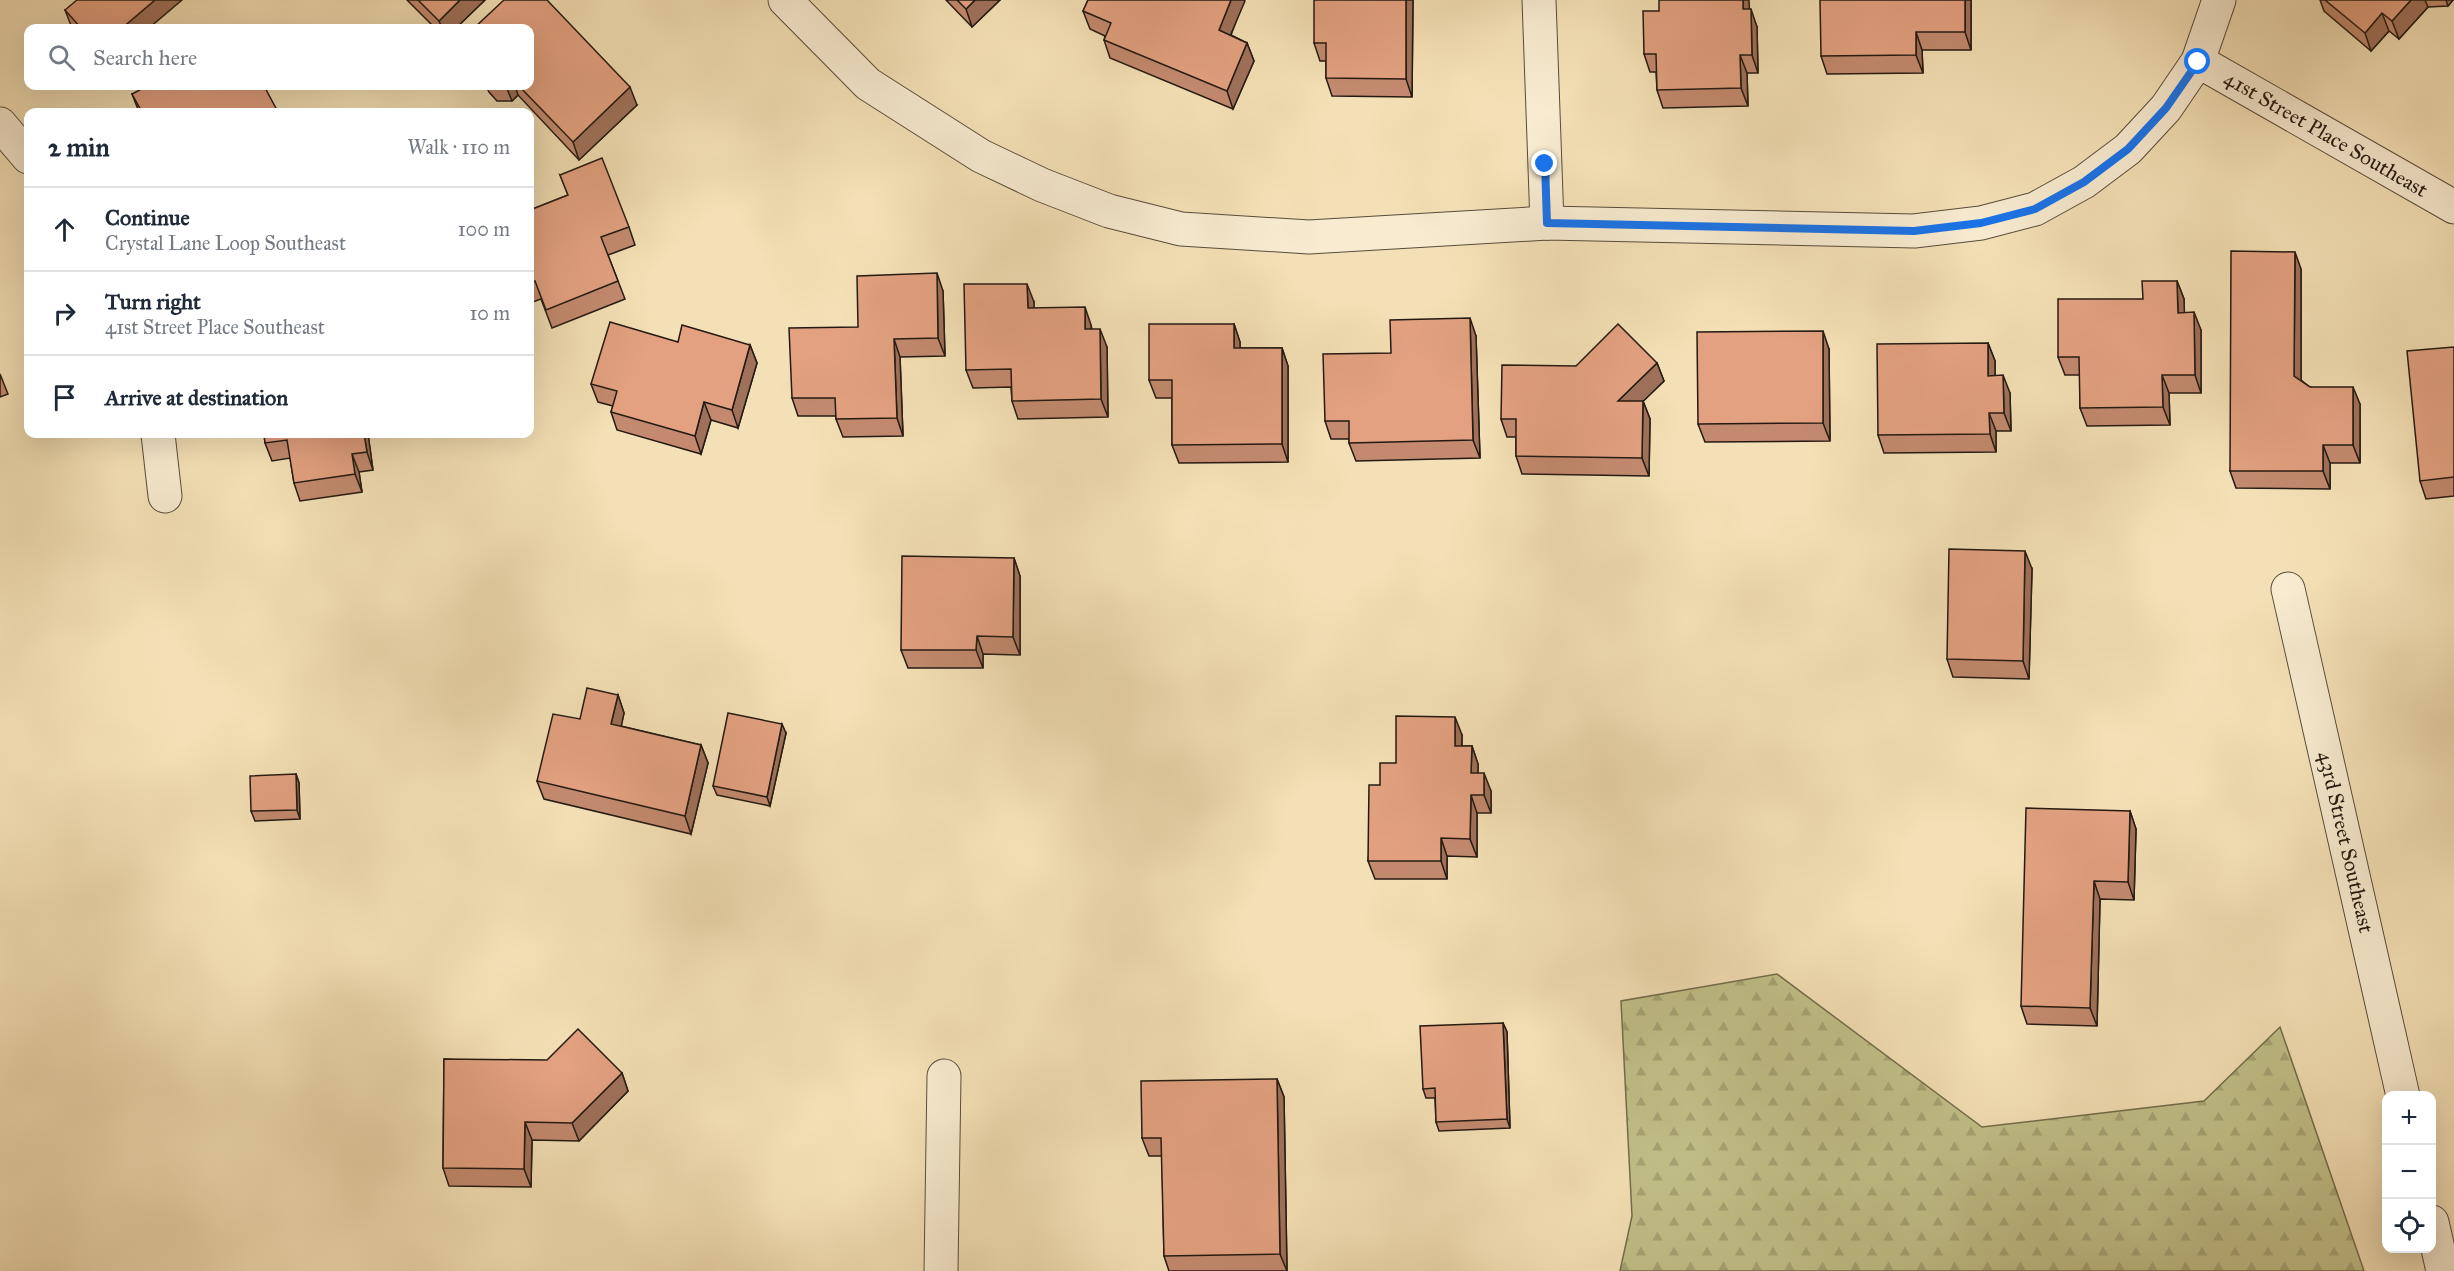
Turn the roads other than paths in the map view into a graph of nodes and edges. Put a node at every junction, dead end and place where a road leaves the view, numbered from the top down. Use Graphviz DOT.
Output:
graph roads {
  1 [pos="785,0"];
  2 [pos="1539,0"];
  3 [pos="2219,0"];
  4 [pos="2198,62"];
  5 [pos="0,123"];
  6 [pos="24,152"];
  7 [pos="2454,207"];
  8 [pos="1547,223"];
  9 [pos="158,438"];
  10 [pos="165,496"];
  11 [pos="2288,589"];
  12 [pos="944,1076"];
  13 [pos="2402,1091"];
  14 [pos="2436,1240"];
  15 [pos="941,1271"];
  16 [pos="2443,1271"];
  1 -- 8 [label="street"];
  2 -- 8 [label="street"];
  3 -- 4 [label="street"];
  4 -- 7 [label="street, 41st Street Place Southeast"];
  4 -- 8 [label="street"];
  5 -- 6 [label="street"];
  9 -- 10 [label="street"];
  11 -- 13 [label="street, 43rd Street Southeast"];
  12 -- 15 [label="street"];
  14 -- 16 [label="street"];
}
